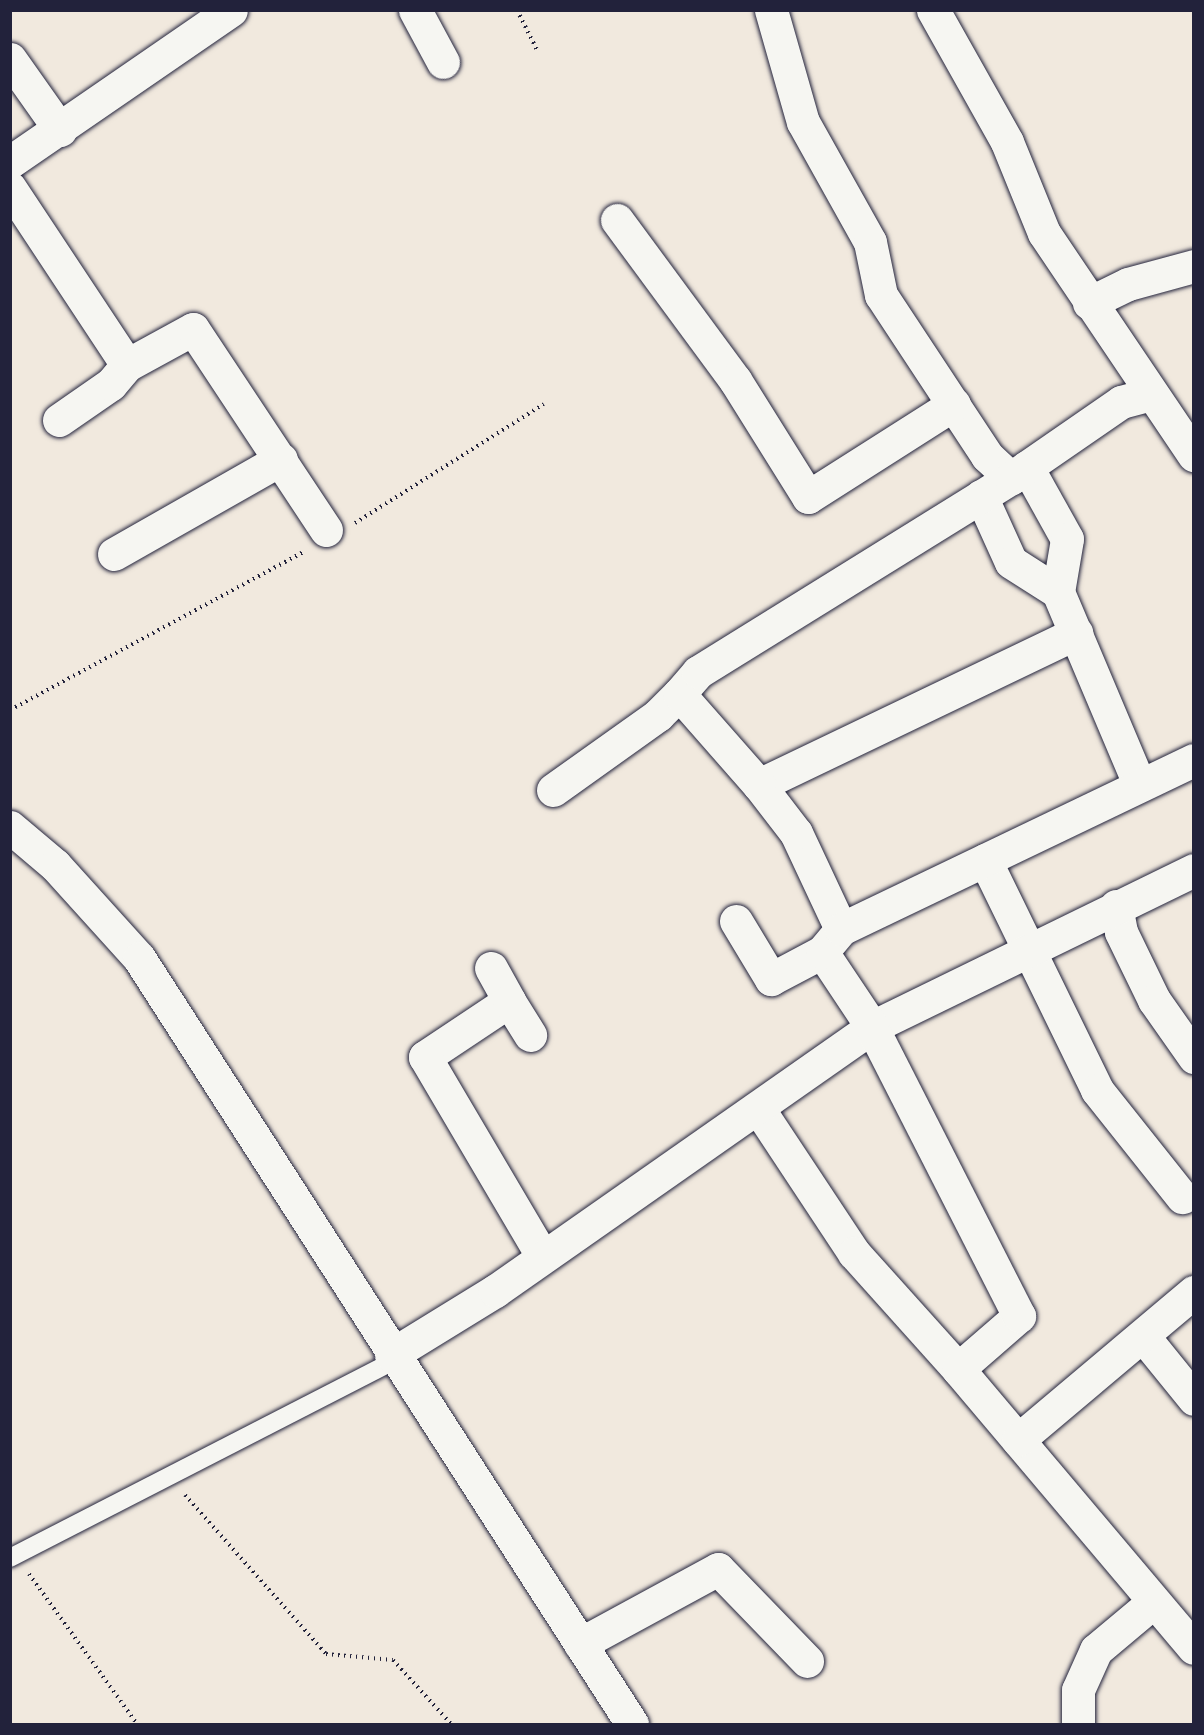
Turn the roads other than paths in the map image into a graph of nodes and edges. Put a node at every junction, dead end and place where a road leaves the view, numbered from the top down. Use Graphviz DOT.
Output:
graph roads {
  1 [pos="231,10"];
  2 [pos="415,10"];
  3 [pos="771,10"];
  4 [pos="933,10"];
  5 [pos="10,59"];
  6 [pos="443,62"];
  7 [pos="60,130"];
  8 [pos="10,162"];
  9 [pos="10,188"];
  10 [pos="617,220"];
  11 [pos="1194,266"];
  12 [pos="1089,303"];
  13 [pos="127,365"];
  14 [pos="1151,394"];
  15 [pos="954,404"];
  16 [pos="59,420"];
  17 [pos="1194,455"];
  18 [pos="281,459"];
  19 [pos="1019,472"];
  20 [pos="981,496"];
  21 [pos="326,530"];
  22 [pos="114,554"];
  23 [pos="1058,592"];
  24 [pos="1076,633"];
  25 [pos="679,694"];
  26 [pos="1194,760"];
  27 [pos="1139,784"];
  28 [pos="759,785"];
  29 [pos="553,790"];
  30 [pos="10,827"];
  31 [pos="985,860"];
  32 [pos="1194,870"];
  33 [pos="1116,906"];
  34 [pos="736,921"];
  35 [pos="831,940"];
  36 [pos="1026,950"];
  37 [pos="491,968"];
  38 [pos="509,1001"];
  39 [pos="872,1028"];
  40 [pos="530,1035"];
  41 [pos="1194,1057"];
  42 [pos="758,1108"];
  43 [pos="1182,1197"];
  44 [pos="543,1257"];
  45 [pos="1194,1292"];
  46 [pos="1143,1336"];
  47 [pos="393,1358"];
  48 [pos="958,1369"];
  49 [pos="1194,1399"];
  50 [pos="1018,1440"];
  51 [pos="13,1557"];
  52 [pos="1152,1603"];
  53 [pos="580,1644"];
  54 [pos="1194,1648"];
  55 [pos="807,1661"];
  56 [pos="632,1725"];
  57 [pos="1078,1725"];
  1 -- 7 [label="street"];
  2 -- 6 [label="street"];
  3 -- 15 [label="street"];
  4 -- 12 [label="street"];
  5 -- 7 [label="street"];
  7 -- 8 [label="street"];
  9 -- 13 [label="street"];
  10 -- 15 [label="street"];
  11 -- 12 [label="street"];
  12 -- 14 [label="street"];
  13 -- 16 [label="street"];
  13 -- 18 [label="street"];
  14 -- 17 [label="street"];
  14 -- 19 [label="street"];
  15 -- 19 [label="street"];
  18 -- 21 [label="street"];
  18 -- 22 [label="street"];
  19 -- 20 [label="street"];
  19 -- 23 [label="street"];
  20 -- 23 [label="street"];
  20 -- 25 [label="street"];
  23 -- 24 [label="street"];
  24 -- 27 [label="street"];
  24 -- 28 [label="street"];
  25 -- 28 [label="street"];
  25 -- 29 [label="street"];
  26 -- 27 [label="street"];
  27 -- 31 [label="street"];
  28 -- 35 [label="street"];
  30 -- 47 [label="street"];
  31 -- 35 [label="street"];
  31 -- 36 [label="street"];
  32 -- 33 [label="street"];
  33 -- 36 [label="street"];
  33 -- 41 [label="street"];
  34 -- 35 [label="street"];
  35 -- 39 [label="street"];
  36 -- 39 [label="street"];
  36 -- 43 [label="street"];
  37 -- 38 [label="street"];
  38 -- 40 [label="street"];
  38 -- 44 [label="street"];
  39 -- 42 [label="street"];
  39 -- 48 [label="street"];
  42 -- 44 [label="street"];
  42 -- 48 [label="street"];
  44 -- 47 [label="street"];
  45 -- 46 [label="street"];
  46 -- 49 [label="street"];
  46 -- 50 [label="street"];
  47 -- 51 [label="lane"];
  47 -- 53 [label="street"];
  48 -- 50 [label="street"];
  50 -- 52 [label="street"];
  52 -- 54 [label="street"];
  52 -- 57 [label="street"];
  53 -- 55 [label="street"];
  53 -- 56 [label="street"];
}
